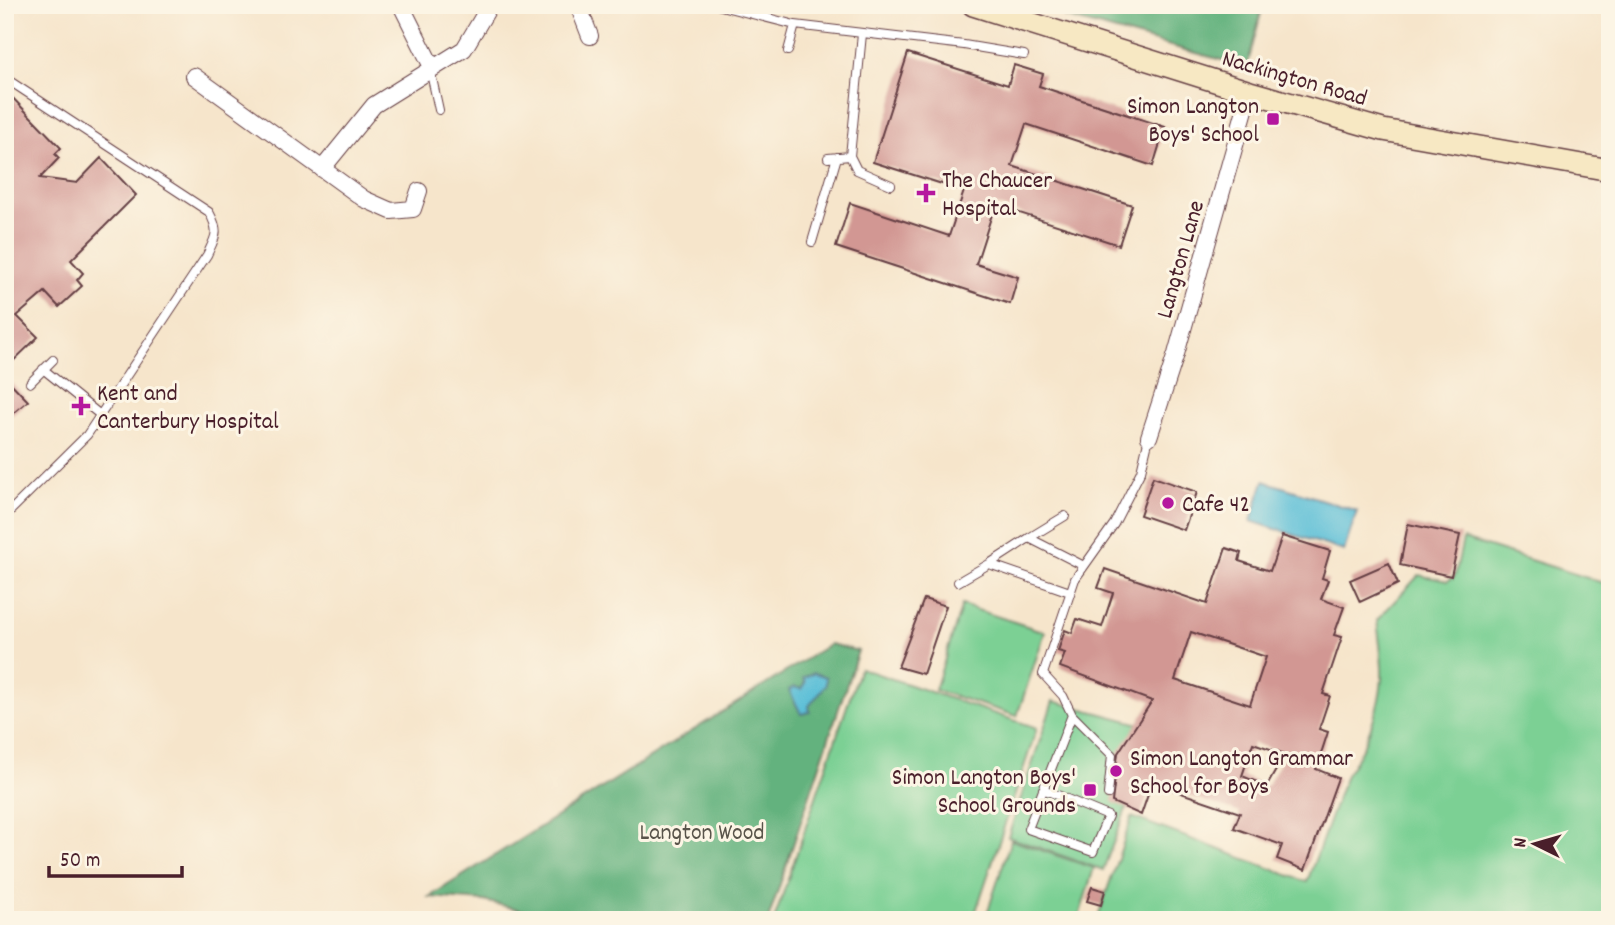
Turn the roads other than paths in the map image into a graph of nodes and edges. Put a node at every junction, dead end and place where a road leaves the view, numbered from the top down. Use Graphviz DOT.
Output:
graph roads {
  1 [pos="401,5"];
  2 [pos="490,5"];
  3 [pos="578,5"];
  4 [pos="717,5"];
  5 [pos="973,5"];
  6 [pos="796,25"];
  7 [pos="862,34"];
  8 [pos="590,36"];
  9 [pos="788,51"];
  10 [pos="1024,55"];
  11 [pos="431,68"];
  12 [pos="194,76"];
  13 [pos="5,78"];
  14 [pos="1250,92"];
  15 [pos="439,110"];
  16 [pos="850,156"];
  17 [pos="322,169"];
  18 [pos="1610,170"];
  19 [pos="891,186"];
  20 [pos="419,191"];
  21 [pos="812,242"];
  22 [pos="53,360"];
  23 [pos="43,369"];
  24 [pos="30,383"];
  25 [pos="99,414"];
  26 [pos="1149,437"];
  27 [pos="5,516"];
  28 [pos="1065,516"];
  29 [pos="1029,538"];
  30 [pos="989,564"];
  31 [pos="1084,566"];
  32 [pos="958,582"];
  33 [pos="1070,592"];
  34 [pos="1072,715"];
  35 [pos="1043,789"];
  36 [pos="1108,794"];
  1 -- 11 [label="street"];
  2 -- 11 [label="street"];
  3 -- 8 [label="street"];
  4 -- 6 [label="lane"];
  5 -- 14 [label="main road, Nackington Road"];
  6 -- 7 [label="lane"];
  6 -- 9 [label="lane"];
  7 -- 10 [label="lane"];
  7 -- 16 [label="lane"];
  11 -- 15 [label="lane"];
  11 -- 17 [label="street"];
  12 -- 17 [label="street"];
  13 -- 25 [label="lane"];
  14 -- 18 [label="main road, Nackington Road"];
  14 -- 26 [label="street, Langton Lane"];
  16 -- 19 [label="lane"];
  16 -- 21 [label="lane"];
  17 -- 20 [label="street"];
  22 -- 23 [label="lane"];
  23 -- 24 [label="lane"];
  23 -- 25 [label="lane"];
  25 -- 27 [label="lane"];
  26 -- 31 [label="lane"];
  28 -- 29 [label="lane"];
  29 -- 30 [label="lane"];
  29 -- 31 [label="lane"];
  30 -- 32 [label="lane"];
  30 -- 33 [label="lane"];
  31 -- 33 [label="lane"];
  33 -- 34 [label="lane"];
  34 -- 35 [label="lane"];
  34 -- 36 [label="lane"];
  35 -- 35 [label="lane"];
}
